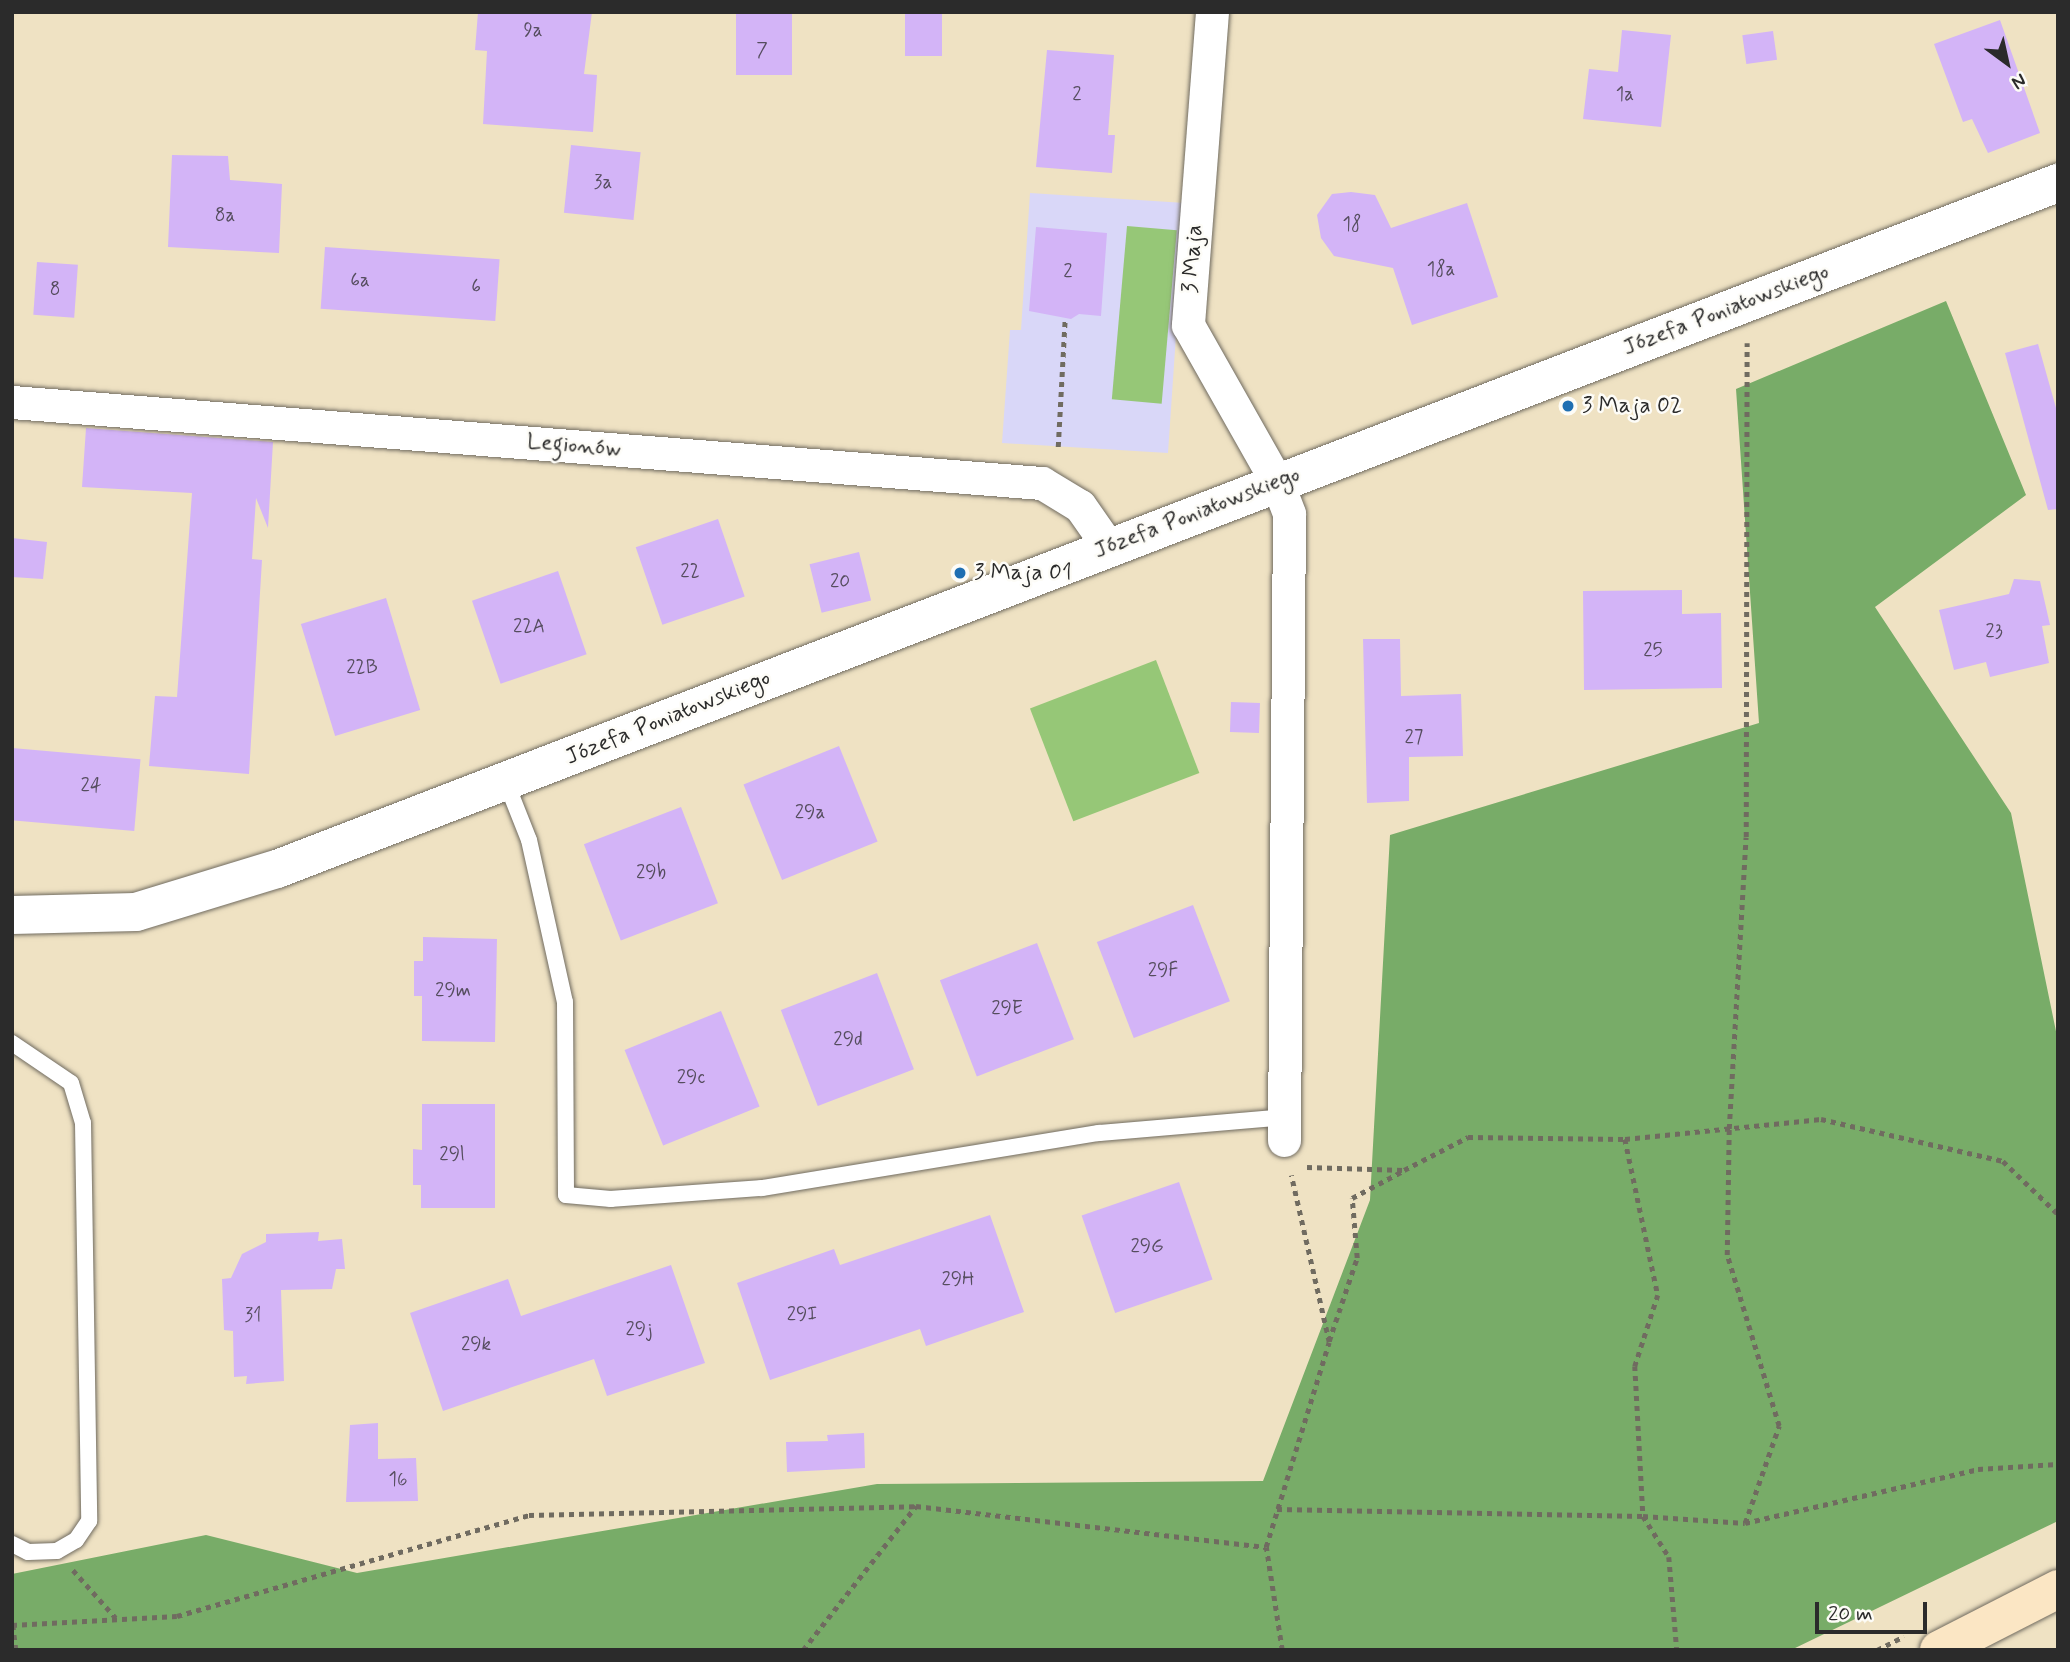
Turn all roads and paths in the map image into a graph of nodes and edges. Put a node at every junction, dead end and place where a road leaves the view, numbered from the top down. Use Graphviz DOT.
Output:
graph roads {
  1 [pos="1212,12"];
  2 [pos="2058,183"];
  3 [pos="1065,318"];
  4 [pos="1747,328"];
  5 [pos="12,402"];
  6 [pos="1058,447"];
  7 [pos="1277,482"];
  8 [pos="1108,546"];
  9 [pos="506,782"];
  10 [pos="12,915"];
  11 [pos="12,1043"];
  12 [pos="1729,1129"];
  13 [pos="1625,1139"];
  14 [pos="1286,1141"];
  15 [pos="1404,1170"];
  16 [pos="2058,1214"];
  17 [pos="1329,1342"];
  18 [pos="2058,1464"];
  19 [pos="916,1506"];
  20 [pos="1277,1509"];
  21 [pos="1643,1516"];
  22 [pos="1745,1523"];
  23 [pos="12,1544"];
  24 [pos="1266,1547"];
  25 [pos="57,1551"];
  26 [pos="2058,1589"];
  27 [pos="117,1619"];
  28 [pos="13,1625"];
  29 [pos="16,1650"];
  30 [pos="803,1650"];
  31 [pos="1282,1650"];
  32 [pos="1677,1650"];
  33 [pos="1939,1650"];
  1 -- 7 [label="street, 3 Maja"];
  2 -- 7 [label="street, Józefa Poniatowskiego"];
  3 -- 6 [label="path"];
  4 -- 12 [label="path"];
  5 -- 8 [label="street, Legionów"];
  7 -- 8 [label="street, Józefa Poniatowskiego"];
  7 -- 14 [label="street, 3 Maja"];
  8 -- 9 [label="street, Józefa Poniatowskiego"];
  9 -- 10 [label="street, Józefa Poniatowskiego"];
  9 -- 14 [label="lane"];
  11 -- 25 [label="lane"];
  12 -- 13 [label="path"];
  12 -- 16 [label="path"];
  12 -- 22 [label="path"];
  13 -- 15 [label="path"];
  13 -- 21 [label="path"];
  14 -- 15 [label="path"];
  14 -- 17 [label="path"];
  15 -- 17 [label="path"];
  17 -- 20 [label="path"];
  18 -- 22 [label="path"];
  19 -- 24 [label="path"];
  19 -- 27 [label="path"];
  19 -- 30 [label="path"];
  20 -- 21 [label="path"];
  20 -- 24 [label="path"];
  21 -- 22 [label="path"];
  21 -- 32 [label="path"];
  23 -- 25 [label="lane"];
  24 -- 31 [label="path"];
  25 -- 27 [label="path"];
  26 -- 33 [label="main road"];
  27 -- 28 [label="path"];
  28 -- 29 [label="path"];
}
